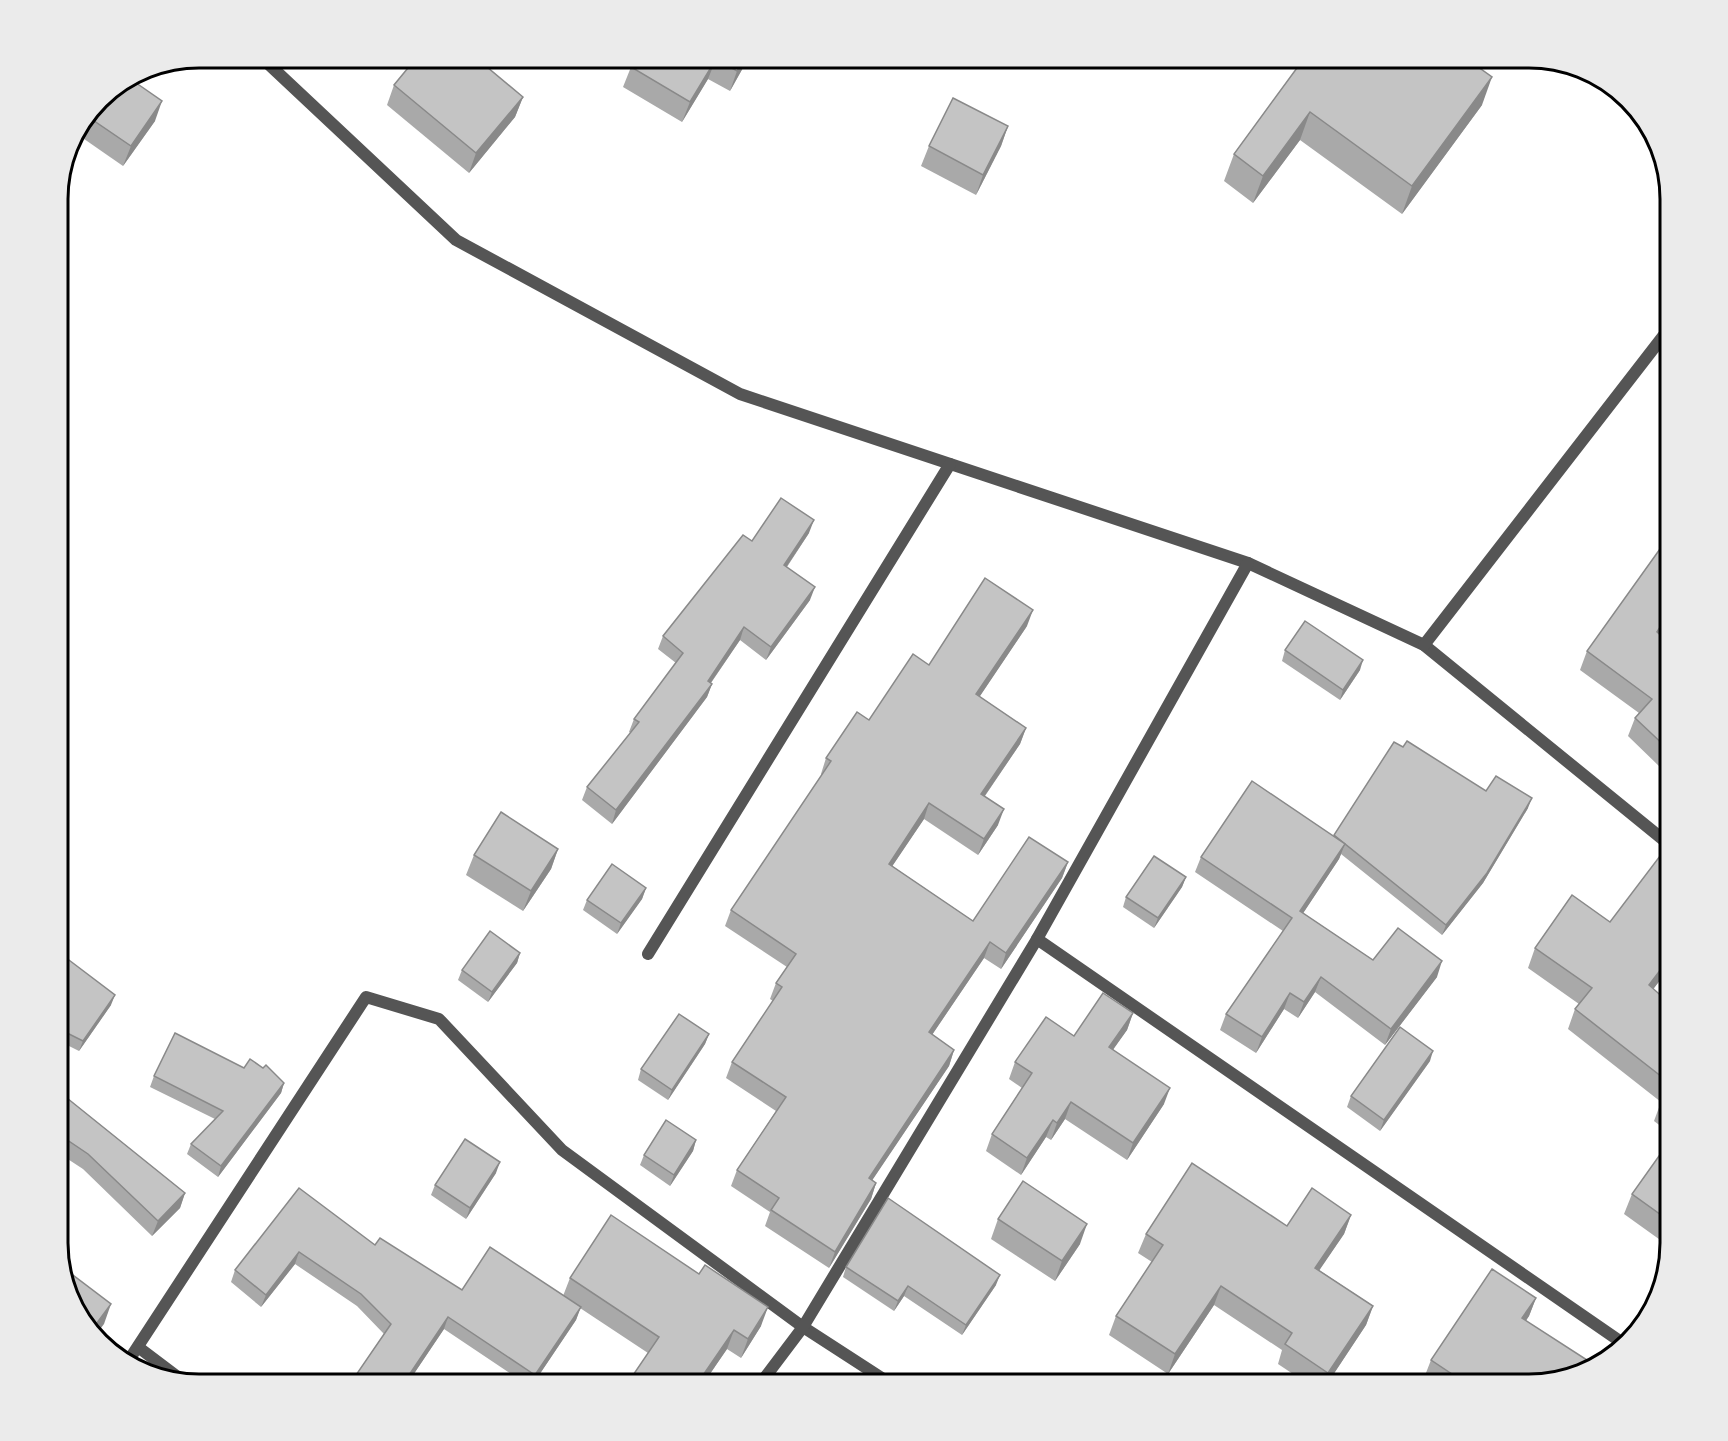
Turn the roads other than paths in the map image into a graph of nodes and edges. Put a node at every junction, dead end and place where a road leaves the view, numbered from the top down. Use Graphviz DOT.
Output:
graph roads {
  1 [pos="273,68"];
  2 [pos="1660,340"];
  3 [pos="950,464"];
  4 [pos="1248,563"];
  5 [pos="1424,645"];
  6 [pos="1660,837"];
  7 [pos="1037,939"];
  8 [pos="648,954"];
  9 [pos="803,1327"];
  10 [pos="1617,1339"];
  11 [pos="138,1347"];
  12 [pos="132,1355"];
  13 [pos="168,1370"];
  14 [pos="768,1373"];
  15 [pos="874,1373"];
  1 -- 3 [label="street"];
  2 -- 5 [label="street"];
  3 -- 4 [label="street"];
  3 -- 8 [label="street"];
  4 -- 5 [label="street"];
  4 -- 7 [label="street"];
  5 -- 6 [label="street"];
  7 -- 9 [label="street"];
  7 -- 10 [label="street"];
  9 -- 11 [label="street"];
  9 -- 14 [label="street"];
  9 -- 15 [label="street"];
  11 -- 12 [label="street"];
  11 -- 13 [label="street"];
}
